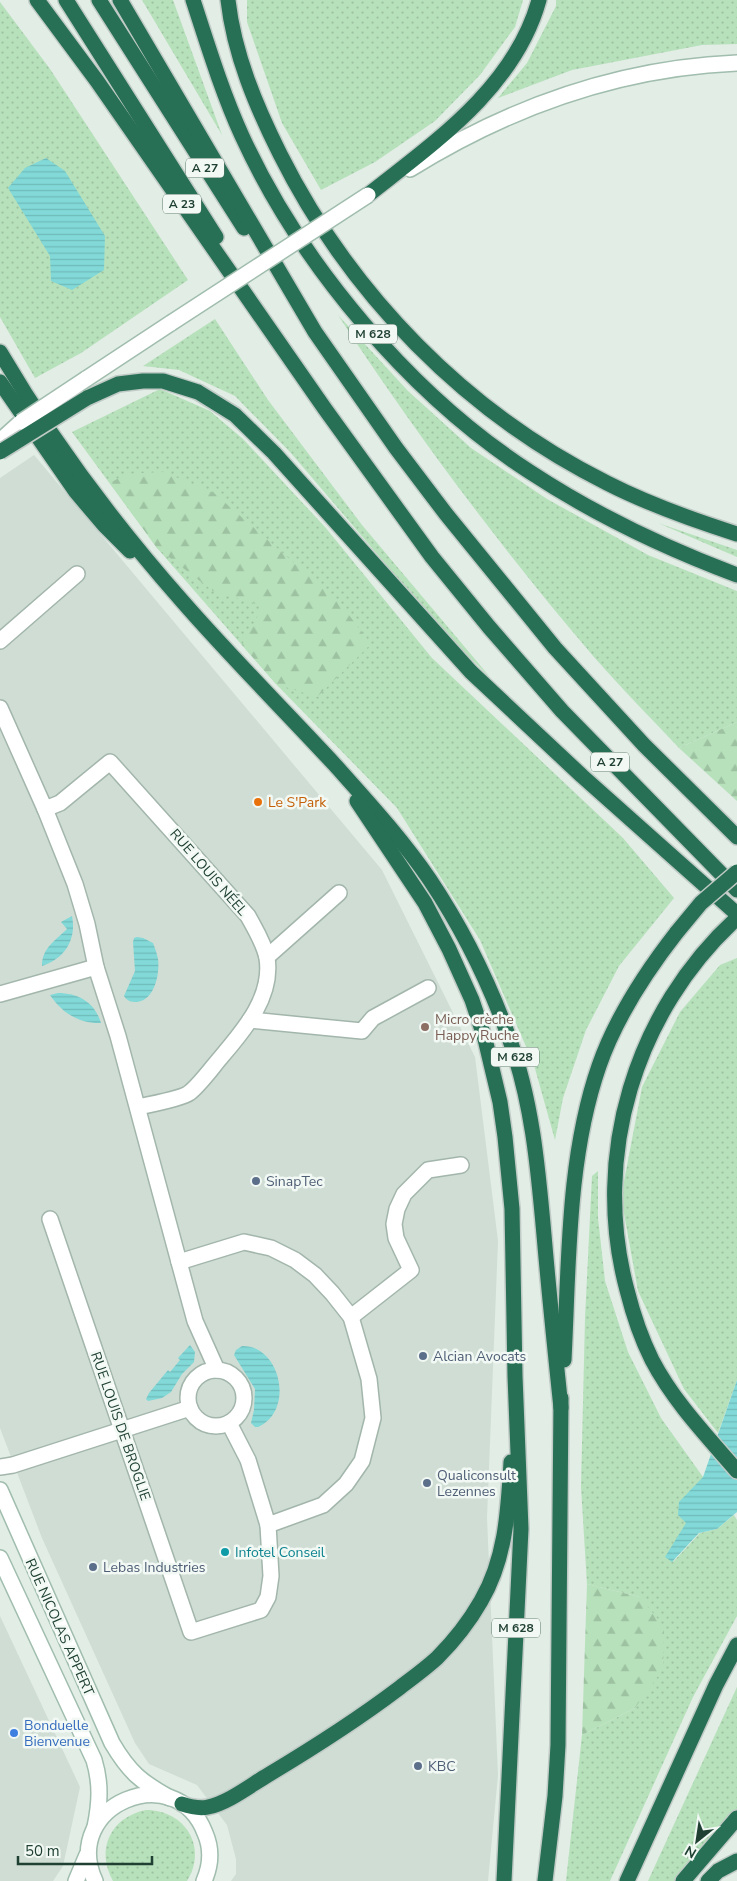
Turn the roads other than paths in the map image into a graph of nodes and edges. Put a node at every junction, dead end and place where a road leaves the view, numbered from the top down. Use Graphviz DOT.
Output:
graph roads {
  1 [pos="37,0"];
  2 [pos="66,0"];
  3 [pos="100,0"];
  4 [pos="120,0"];
  5 [pos="193,0"];
  6 [pos="228,0"];
  7 [pos="540,0"];
  8 [pos="737,63"];
  9 [pos="368,194"];
  10 [pos="315,332"];
  11 [pos="0,352"];
  12 [pos="0,382"];
  13 [pos="325,409"];
  14 [pos="21,422"];
  15 [pos="0,433"];
  16 [pos="0,441"];
  17 [pos="0,452"];
  18 [pos="737,534"];
  19 [pos="77,574"];
  20 [pos="737,575"];
  21 [pos="182,601"];
  22 [pos="0,641"];
  23 [pos="0,708"];
  24 [pos="329,759"];
  25 [pos="45,809"];
  26 [pos="737,836"];
  27 [pos="737,872"];
  28 [pos="737,890"];
  29 [pos="339,893"];
  30 [pos="737,914"];
  31 [pos="737,918"];
  32 [pos="267,957"];
  33 [pos="96,967"];
  34 [pos="428,988"];
  35 [pos="0,994"];
  36 [pos="250,1020"];
  37 [pos="138,1107"];
  38 [pos="461,1165"];
  39 [pos="50,1219"];
  40 [pos="179,1262"];
  41 [pos="351,1317"];
  42 [pos="217,1370"];
  43 [pos="515,1376"];
  44 [pos="190,1408"];
  45 [pos="561,1408"];
  46 [pos="229,1423"];
  47 [pos="122,1429"];
  48 [pos="0,1467"];
  49 [pos="737,1471"];
  50 [pos="0,1490"];
  51 [pos="268,1525"];
  52 [pos="0,1558"];
  53 [pos="737,1645"];
  54 [pos="176,1801"];
  55 [pos="737,1818"];
  56 [pos="93,1834"];
  57 [pos="737,1861"];
  58 [pos="76,1881"];
  59 [pos="94,1881"];
  60 [pos="204,1881"];
  61 [pos="504,1881"];
  62 [pos="546,1881"];
  63 [pos="627,1881"];
  64 [pos="683,1881"];
  65 [pos="708,1881"];
  1 -- 13 [label="highway, A 23"];
  2 -- 13 [label="highway, A 27"];
  3 -- 10 [label="highway, A 27"];
  4 -- 10 [label="highway"];
  5 -- 20 [label="highway, M 628"];
  6 -- 18 [label="highway"];
  7 -- 9 [label="highway"];
  8 -- 9 [label="street"];
  9 -- 14 [label="street, bridge"];
  10 -- 26 [label="highway, A 27"];
  11 -- 21 [label="highway, M 628"];
  12 -- 21 [label="highway"];
  13 -- 28 [label="highway, A 27"];
  14 -- 15 [label="street"];
  14 -- 16 [label="street"];
  17 -- 30 [label="highway, bridge"];
  19 -- 22 [label="street"];
  21 -- 24 [label="highway, M 628"];
  23 -- 25 [label="street"];
  24 -- 43 [label="highway, M 628"];
  24 -- 45 [label="highway, M 628"];
  25 -- 32 [label="street, RUE LOUIS NÉEL"];
  25 -- 33 [label="street"];
  27 -- 45 [label="highway, M 628, bridge"];
  29 -- 32 [label="street"];
  31 -- 49 [label="highway"];
  32 -- 36 [label="street, RUE LOUIS NÉEL"];
  33 -- 35 [label="street"];
  33 -- 37 [label="street"];
  34 -- 36 [label="street"];
  36 -- 37 [label="street, RUE LOUIS NÉEL"];
  37 -- 40 [label="street"];
  38 -- 41 [label="street"];
  39 -- 47 [label="street, RUE LOUIS DE BROGLIE"];
  40 -- 41 [label="street"];
  40 -- 42 [label="street"];
  41 -- 51 [label="street"];
  42 -- 44 [label="street"];
  42 -- 46 [label="street"];
  43 -- 54 [label="highway"];
  43 -- 61 [label="highway, M 628"];
  44 -- 46 [label="street"];
  44 -- 47 [label="street"];
  45 -- 62 [label="highway, M 628"];
  46 -- 51 [label="street"];
  47 -- 48 [label="street"];
  47 -- 51 [label="street, RUE LOUIS DE BROGLIE"];
  50 -- 54 [label="street, RUE NICOLAS APPERT"];
  52 -- 56 [label="street, RUE NICOLAS APPERT"];
  53 -- 63 [label="highway"];
  54 -- 56 [label="street"];
  54 -- 60 [label="street, RUE NICOLAS APPERT"];
  55 -- 64 [label="highway"];
  56 -- 58 [label="street"];
  56 -- 59 [label="street"];
  57 -- 65 [label="highway"];
}
